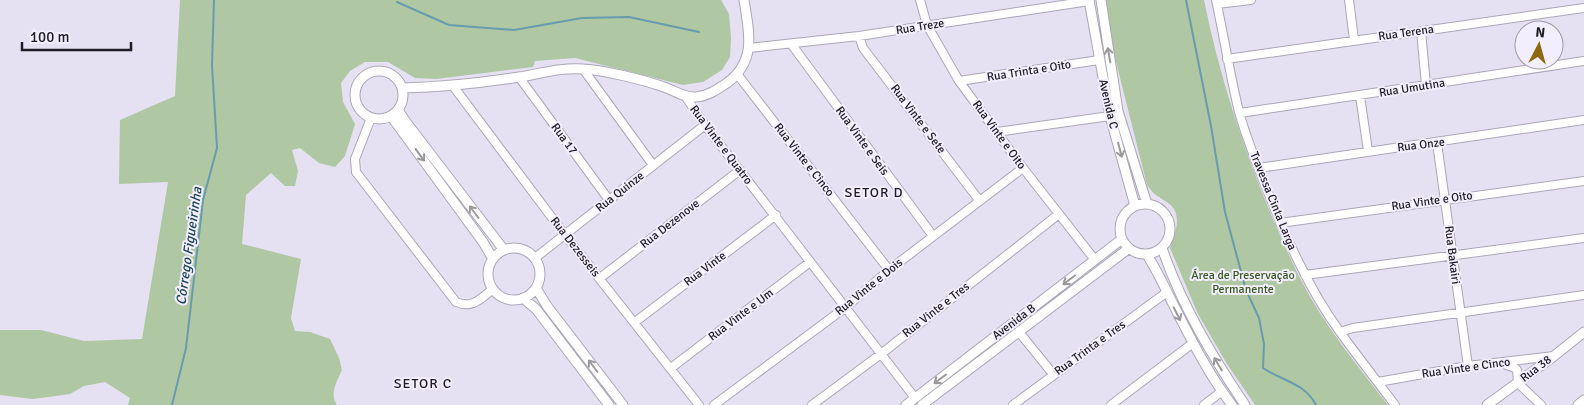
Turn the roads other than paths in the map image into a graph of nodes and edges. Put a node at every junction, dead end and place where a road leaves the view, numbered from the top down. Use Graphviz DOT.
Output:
graph roads {
  1 [pos="744,0"];
  2 [pos="920,0"];
  3 [pos="1101,0"];
  4 [pos="1252,0"];
  5 [pos="1349,0"];
  6 [pos="1089,1"];
  7 [pos="1217,2"];
  8 [pos="1584,8"];
  9 [pos="927,25"];
  10 [pos="1421,31"];
  11 [pos="859,36"];
  12 [pos="1354,40"];
  13 [pos="792,45"];
  14 [pos="749,48"];
  15 [pos="1227,59"];
  16 [pos="1099,60"];
  17 [pos="1584,61"];
  18 [pos="583,68"];
  19 [pos="737,74"];
  20 [pos="519,77"];
  21 [pos="959,82"];
  22 [pos="1426,85"];
  23 [pos="453,86"];
  24 [pos="402,88"];
  25 [pos="685,96"];
  26 [pos="1360,96"];
  27 [pos="395,113"];
  28 [pos="1240,113"];
  29 [pos="1110,116"];
  30 [pos="371,118"];
  31 [pos="1584,120"];
  32 [pos="705,125"];
  33 [pos="998,132"];
  34 [pos="1437,143"];
  35 [pos="1368,151"];
  36 [pos="654,166"];
  37 [pos="1023,168"];
  38 [pos="1259,168"];
  39 [pos="740,170"];
  40 [pos="1584,181"];
  41 [pos="1445,199"];
  42 [pos="609,200"];
  43 [pos="979,200"];
  44 [pos="1147,204"];
  45 [pos="1135,206"];
  46 [pos="1060,214"];
  47 [pos="776,215"];
  48 [pos="1280,223"];
  49 [pos="565,235"];
  50 [pos="933,236"];
  51 [pos="1584,238"];
  52 [pos="1122,239"];
  53 [pos="1162,248"];
  54 [pos="1128,249"];
  55 [pos="504,250"];
  56 [pos="1148,255"];
  57 [pos="1452,256"];
  58 [pos="535,258"];
  59 [pos="493,259"];
  60 [pos="1096,260"];
  61 [pos="810,262"];
  62 [pos="889,270"];
  63 [pos="1305,275"];
  64 [pos="600,278"];
  65 [pos="536,288"];
  66 [pos="493,289"];
  67 [pos="1167,292"];
  68 [pos="1584,295"];
  69 [pos="523,298"];
  70 [pos="846,307"];
  71 [pos="1459,313"];
  72 [pos="635,322"];
  73 [pos="1019,332"];
  74 [pos="1340,332"];
  75 [pos="1584,332"];
  76 [pos="1193,343"];
  77 [pos="881,354"];
  78 [pos="1554,356"];
  79 [pos="1497,363"];
  80 [pos="1468,366"];
  81 [pos="671,368"];
  82 [pos="1053,374"];
  83 [pos="1378,382"];
  84 [pos="1518,383"];
  85 [pos="1221,392"];
  86 [pos="1584,400"];
  87 [pos="919,401"];
  88 [pos="608,405"];
  89 [pos="622,405"];
  90 [pos="699,405"];
  91 [pos="714,405"];
  92 [pos="812,405"];
  93 [pos="906,405"];
  94 [pos="1013,405"];
  95 [pos="1111,405"];
  96 [pos="1204,405"];
  97 [pos="1232,405"];
  98 [pos="1245,405"];
  99 [pos="1395,405"];
  100 [pos="1487,405"];
  101 [pos="1541,405"];
  102 [pos="1578,405"];
  1 -- 14 [label="street"];
  2 -- 9 [label="street, Rua Vinte e Oito"];
  44 -- 3 [label="street, Avenida C, one-way"];
  4 -- 7 [label="street"];
  5 -- 12 [label="street"];
  6 -- 9 [label="street, Rua Treze"];
  6 -- 16 [label="street, Avenida C"];
  7 -- 15 [label="street, Travessa Cinta Larga"];
  8 -- 10 [label="street, Rua Terena"];
  9 -- 11 [label="street, Rua Treze"];
  9 -- 21 [label="street, Rua Vinte e Oito"];
  10 -- 12 [label="street, Rua Terena"];
  10 -- 22 [label="street"];
  11 -- 13 [label="street, Rua Treze"];
  11 -- 43 [label="street, Rua Vinte e Sete"];
  12 -- 15 [label="street, Rua Terena"];
  13 -- 14 [label="street, Rua Treze"];
  13 -- 50 [label="street, Rua Vinte e Seis"];
  14 -- 19 [label="street"];
  15 -- 28 [label="street, Travessa Cinta Larga"];
  16 -- 21 [label="street, Rua Trinta e Oito"];
  16 -- 29 [label="street, Avenida C"];
  17 -- 22 [label="street, Rua Umutina"];
  18 -- 20 [label="street, Rua Vinte e Quatro"];
  18 -- 25 [label="street, Rua Vinte e Quatro"];
  18 -- 36 [label="street"];
  19 -- 25 [label="street"];
  19 -- 62 [label="street, Rua Vinte e Cinco"];
  20 -- 23 [label="street, Rua Vinte e Quatro"];
  20 -- 42 [label="street, Rua 17"];
  21 -- 33 [label="street, Rua Vinte e Oito"];
  22 -- 26 [label="street, Rua Umutina"];
  23 -- 24 [label="street, Rua Vinte e Quatro"];
  23 -- 49 [label="street, Rua Dezesseis"];
  24 -- 27 [label="street"];
  24 -- 30 [label="street"];
  25 -- 32 [label="street, Rua Vinte e Quatro"];
  26 -- 28 [label="street, Rua Umutina"];
  26 -- 35 [label="street"];
  27 -- 30 [label="street"];
  55 -- 27 [label="street, one-way"];
  27 -- 59 [label="street, one-way"];
  28 -- 38 [label="street, Travessa Cinta Larga"];
  29 -- 33 [label="street"];
  29 -- 45 [label="street, Avenida C, one-way"];
  30 -- 66 [label="street"];
  31 -- 34 [label="street, Rua Onze"];
  32 -- 36 [label="street, Rua Quinze"];
  32 -- 39 [label="street, Rua Vinte e Quatro"];
  33 -- 37 [label="street, Rua Vinte e Oito"];
  34 -- 35 [label="street, Rua Onze"];
  34 -- 41 [label="street, Rua Bakairi"];
  35 -- 38 [label="street, Rua Onze"];
  36 -- 42 [label="street, Rua Quinze"];
  37 -- 43 [label="street, Rua Vinte e Dois"];
  37 -- 46 [label="street, Rua Vinte e Oito"];
  38 -- 48 [label="street, Travessa Cinta Larga"];
  39 -- 47 [label="street, Rua Vinte e Quatro"];
  39 -- 64 [label="street, Rua Dezenove"];
  40 -- 41 [label="street, Rua Vinte e Oito"];
  41 -- 48 [label="street, Rua Vinte e Oito"];
  41 -- 57 [label="street, Rua Bakairi"];
  42 -- 49 [label="street, Rua Quinze"];
  43 -- 50 [label="street, Rua Vinte e Dois"];
  44 -- 45 [label="street"];
  44 -- 53 [label="street"];
  45 -- 52 [label="street"];
  46 -- 60 [label="street, Rua Vinte e Oito"];
  46 -- 77 [label="street, Rua Vinte e Tres"];
  47 -- 61 [label="street, Rua Vinte e Quatro"];
  47 -- 72 [label="street, Rua Vinte"];
  48 -- 63 [label="street, Travessa Cinta Larga"];
  49 -- 58 [label="street, Rua Quinze"];
  49 -- 64 [label="street, Rua Dezesseis"];
  50 -- 62 [label="street, Rua Vinte e Dois"];
  51 -- 57 [label="street"];
  52 -- 54 [label="street"];
  52 -- 60 [label="street, Avenida B"];
  53 -- 56 [label="street"];
  98 -- 53 [label="street, one-way"];
  54 -- 56 [label="street"];
  54 -- 73 [label="street, Avenida B"];
  55 -- 58 [label="street"];
  55 -- 59 [label="street"];
  56 -- 67 [label="street"];
  57 -- 63 [label="street"];
  57 -- 71 [label="street, Rua Bakairi"];
  58 -- 65 [label="street"];
  59 -- 66 [label="street"];
  60 -- 87 [label="street, Avenida B, one-way"];
  61 -- 70 [label="street, Rua Vinte e Quatro"];
  61 -- 81 [label="street, Rua Vinte e Um"];
  62 -- 70 [label="street, Rua Vinte e Dois"];
  63 -- 74 [label="street, Travessa Cinta Larga"];
  64 -- 72 [label="street, Rua Dezesseis"];
  65 -- 69 [label="street"];
  89 -- 65 [label="street, one-way"];
  66 -- 69 [label="street"];
  67 -- 76 [label="street, one-way"];
  67 -- 82 [label="street, Rua Trinta e Tres"];
  68 -- 71 [label="street"];
  69 -- 88 [label="street"];
  70 -- 77 [label="street, Rua Vinte e Quatro"];
  70 -- 91 [label="street, Rua Vinte e Dois"];
  71 -- 74 [label="street"];
  71 -- 80 [label="street, Rua Bakairi"];
  72 -- 81 [label="street, Rua Dezesseis"];
  73 -- 82 [label="street"];
  73 -- 87 [label="street, Avenida B"];
  74 -- 83 [label="street, Travessa Cinta Larga"];
  75 -- 78 [label="street, Rua 38"];
  76 -- 85 [label="street"];
  76 -- 95 [label="street"];
  77 -- 87 [label="street, Rua Vinte e Quatro"];
  77 -- 92 [label="street, Rua Vinte e Tres"];
  78 -- 79 [label="street, Rua Vinte e Cinco"];
  78 -- 84 [label="street, Rua 38"];
  79 -- 80 [label="street, Rua Vinte e Cinco"];
  79 -- 84 [label="street"];
  80 -- 83 [label="street, Rua Vinte e Cinco"];
  81 -- 90 [label="street, Rua Dezesseis"];
  82 -- 94 [label="street, Rua Trinta e Tres"];
  83 -- 99 [label="street, Travessa Cinta Larga"];
  84 -- 100 [label="street, Rua 38"];
  84 -- 101 [label="street"];
  85 -- 96 [label="street"];
  85 -- 97 [label="street"];
  86 -- 102 [label="street"];
  87 -- 93 [label="street, Avenida B"];
}
